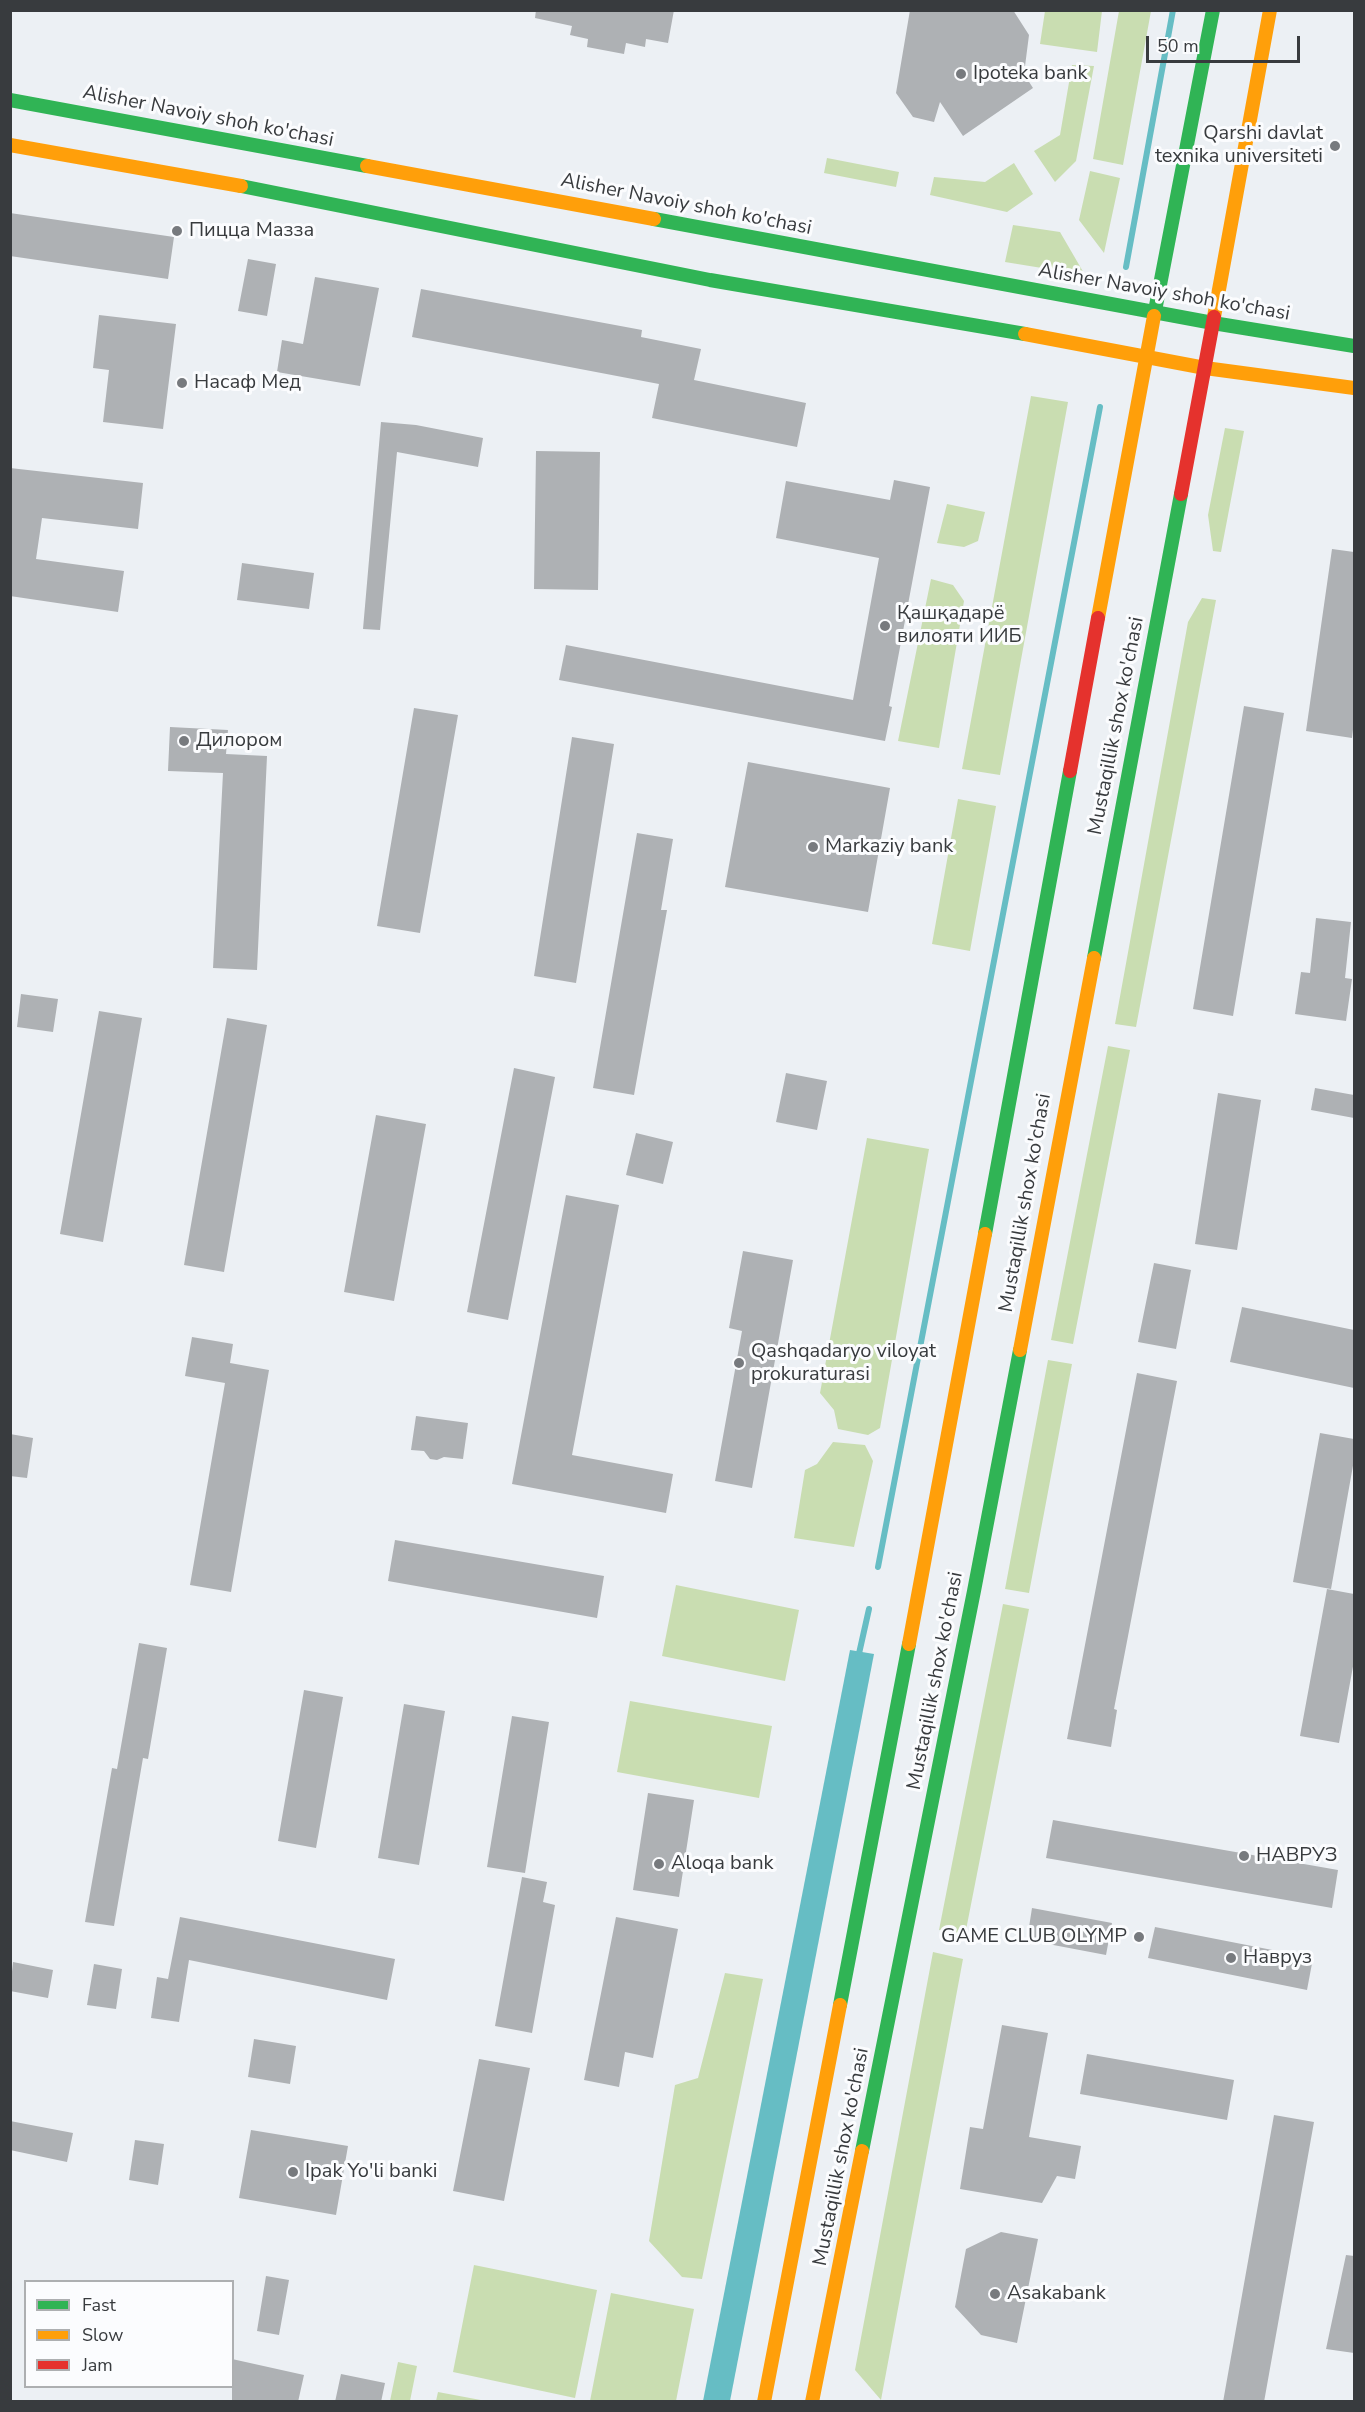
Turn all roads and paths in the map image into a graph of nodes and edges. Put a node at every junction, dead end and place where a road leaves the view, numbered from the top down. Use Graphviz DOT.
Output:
graph roads {
  1 [pos="1213,10"];
  2 [pos="1270,10"];
  3 [pos="10,100"];
  4 [pos="10,145"];
  5 [pos="1154,312"];
  6 [pos="1213,323"];
  7 [pos="1354,346"];
  8 [pos="1146,357"];
  9 [pos="1205,368"];
  10 [pos="1354,388"];
  11 [pos="764,2402"];
  12 [pos="812,2402"];
  1 -- 5 [label="main road, Mustaqillik shox ko'chasi"];
  2 -- 6 [label="main road, Mustaqillik shox ko'chasi"];
  3 -- 5 [label="main road, Alisher Navoiy shoh ko'chasi"];
  4 -- 8 [label="main road"];
  5 -- 6 [label="main road, Alisher Navoiy shoh ko'chasi"];
  5 -- 8 [label="main road, Mustaqillik shox ko'chasi"];
  6 -- 7 [label="main road, Alisher Navoiy shoh ko'chasi"];
  6 -- 9 [label="main road, Mustaqillik shox ko'chasi"];
  8 -- 9 [label="main road"];
  8 -- 11 [label="main road, Mustaqillik shox ko'chasi"];
  9 -- 10 [label="main road"];
  9 -- 12 [label="main road, Mustaqillik shox ko'chasi"];
}
